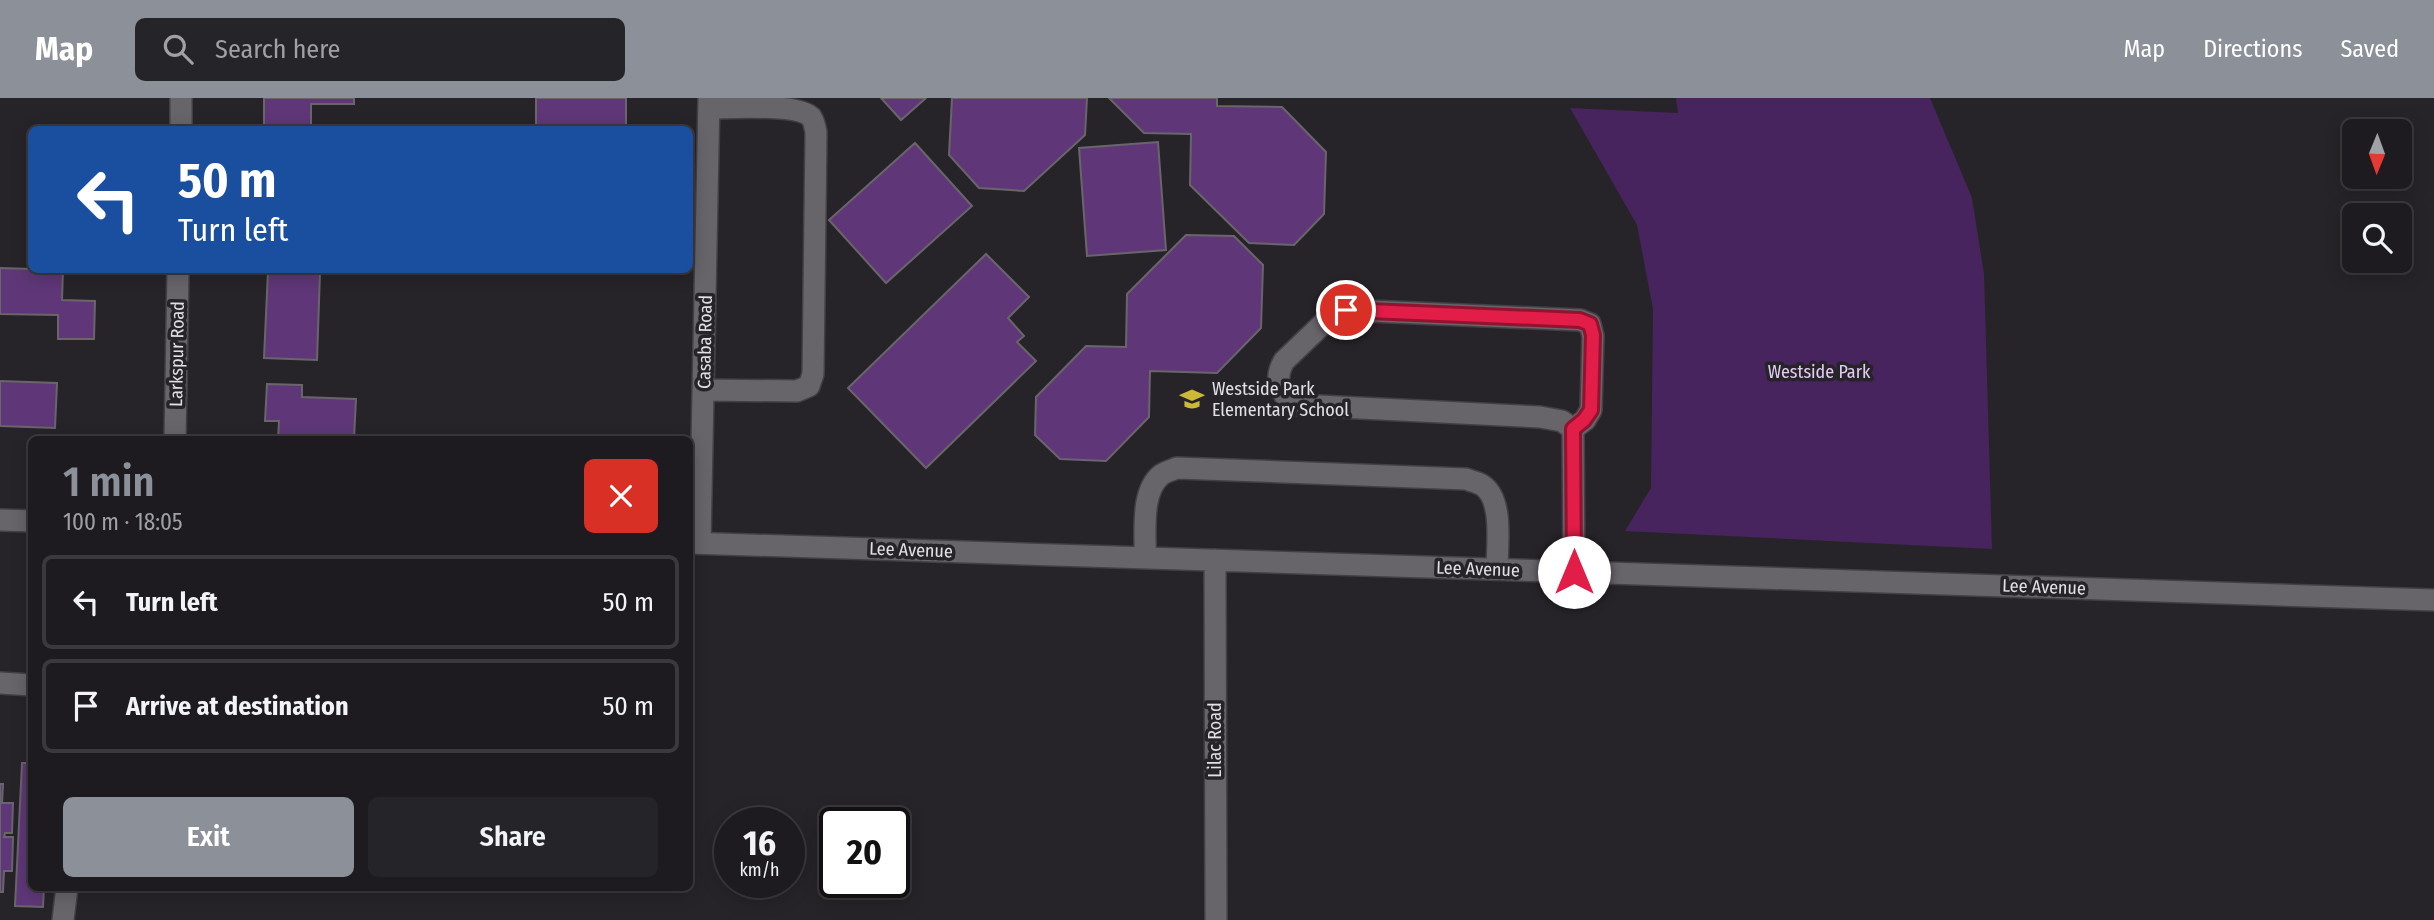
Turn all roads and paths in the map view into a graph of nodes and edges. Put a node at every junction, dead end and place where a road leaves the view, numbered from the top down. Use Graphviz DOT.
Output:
graph roads {
  1 [pos="181,98"];
  2 [pos="709,103"];
  3 [pos="181,126"];
  4 [pos="178,273"];
  5 [pos="704,390"];
  6 [pos="1573,429"];
  7 [pos="175,436"];
  8 [pos="0,520"];
  9 [pos="28,521"];
  10 [pos="695,543"];
  11 [pos="1145,558"];
  12 [pos="1215,561"];
  13 [pos="1497,569"];
  14 [pos="1574,572"];
  15 [pos="2434,600"];
  16 [pos="0,683"];
  17 [pos="28,685"];
  18 [pos="67,891"];
  19 [pos="63,920"];
  20 [pos="1216,920"];
  1 -- 3 [label="street"];
  2 -- 5 [label="street, Casaba Road"];
  2 -- 5 [label="street"];
  4 -- 7 [label="street, Larkspur Road"];
  5 -- 10 [label="street, Casaba Road"];
  6 -- 6 [label="street"];
  6 -- 14 [label="street"];
  8 -- 9 [label="street"];
  10 -- 11 [label="street, Lee Avenue"];
  11 -- 12 [label="street, Lee Avenue"];
  11 -- 13 [label="street"];
  12 -- 13 [label="street, Lee Avenue"];
  12 -- 20 [label="street, Lilac Road"];
  13 -- 14 [label="street, Lee Avenue"];
  14 -- 15 [label="street, Lee Avenue"];
  16 -- 17 [label="street"];
  18 -- 19 [label="street"];
}
